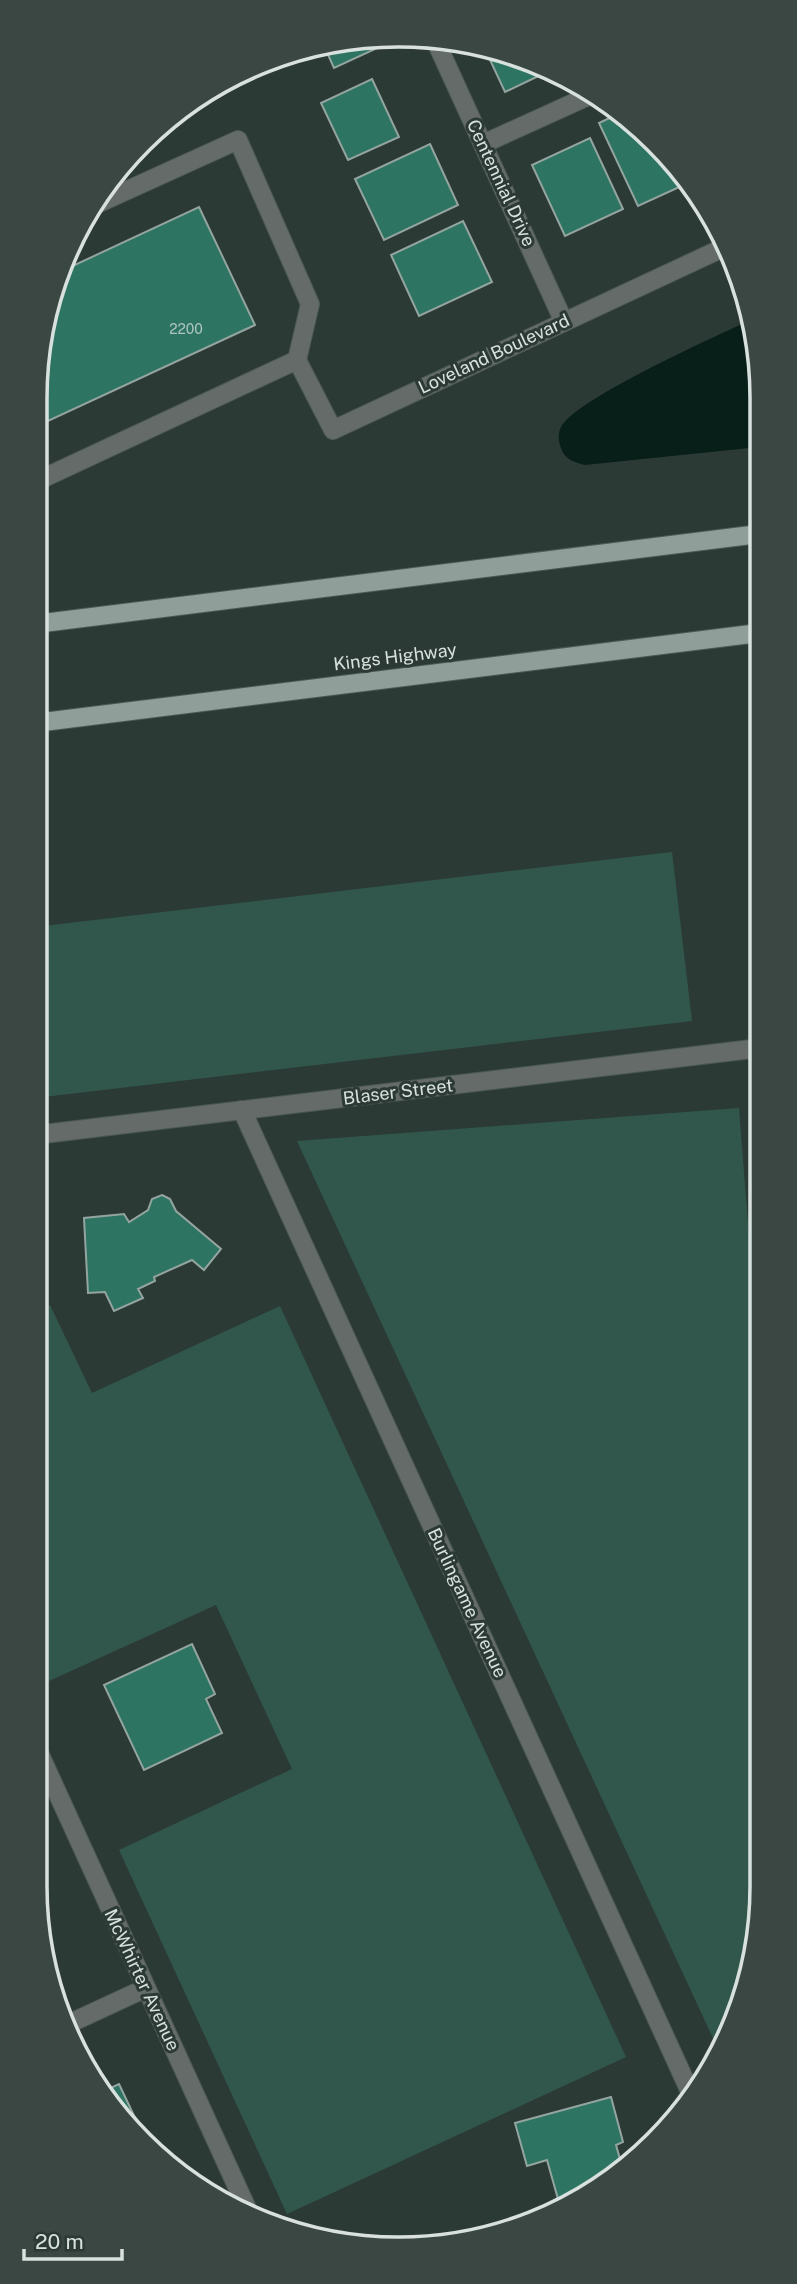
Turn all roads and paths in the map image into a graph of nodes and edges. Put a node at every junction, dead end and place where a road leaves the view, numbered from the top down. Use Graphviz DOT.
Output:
graph roads {
  1 [pos="441,50"];
  2 [pos="582,99"];
  3 [pos="483,144"];
  4 [pos="110,198"];
  5 [pos="717,251"];
  6 [pos="564,322"];
  7 [pos="297,360"];
  8 [pos="47,476"];
  9 [pos="750,535"];
  10 [pos="47,623"];
  11 [pos="750,634"];
  12 [pos="47,722"];
  13 [pos="750,1049"];
  14 [pos="242,1110"];
  15 [pos="47,1134"];
  16 [pos="47,1770"];
  17 [pos="146,1988"];
  18 [pos="74,2021"];
  19 [pos="687,2086"];
  20 [pos="244,2201"];
  1 -- 3 [label="street, Centennial Drive"];
  2 -- 3 [label="street"];
  3 -- 6 [label="street, Centennial Drive"];
  4 -- 7 [label="street"];
  5 -- 6 [label="street, Loveland Boulevard"];
  6 -- 7 [label="street, Loveland Boulevard"];
  7 -- 8 [label="street"];
  9 -- 10 [label="main road"];
  11 -- 12 [label="main road, Kings Highway"];
  13 -- 14 [label="street, Blaser Street"];
  14 -- 15 [label="street, Blaser Street"];
  14 -- 19 [label="street, Burlingame Avenue"];
  16 -- 17 [label="street, McWhirter Avenue"];
  17 -- 18 [label="street"];
  17 -- 20 [label="street, McWhirter Avenue"];
}
